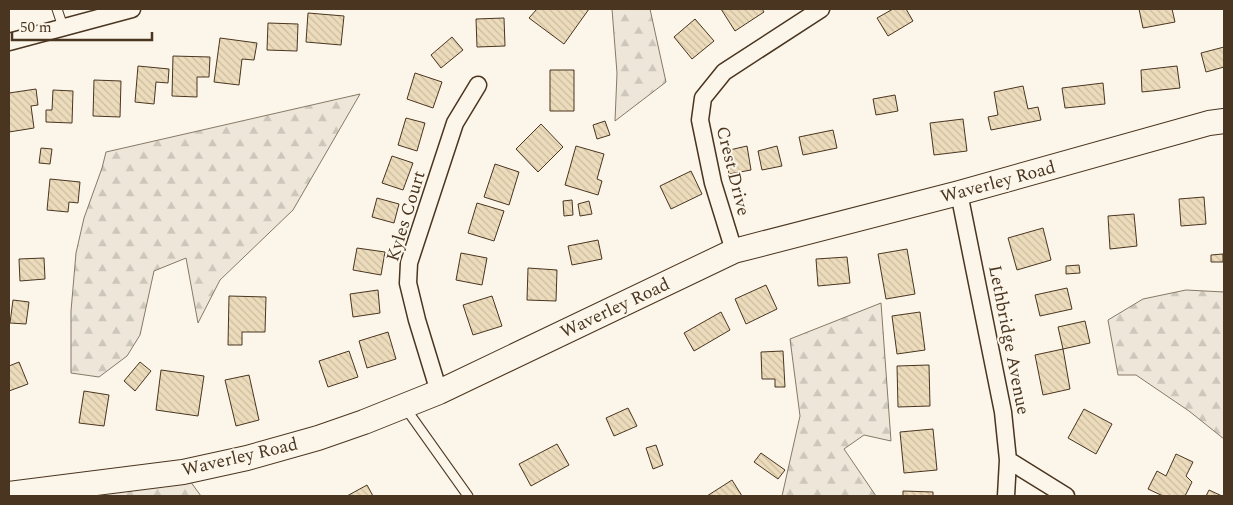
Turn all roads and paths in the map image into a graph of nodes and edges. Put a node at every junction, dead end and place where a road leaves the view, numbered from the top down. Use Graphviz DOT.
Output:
graph roads {
  1 [pos="57,9"];
  2 [pos="132,9"];
  3 [pos="821,9"];
  4 [pos="63,27"];
  5 [pos="9,42"];
  6 [pos="478,85"];
  7 [pos="1224,121"];
  8 [pos="959,193"];
  9 [pos="734,251"];
  10 [pos="439,392"];
  11 [pos="404,406"];
  12 [pos="1008,460"];
  13 [pos="9,494"];
  14 [pos="468,496"];
  15 [pos="1006,496"];
  16 [pos="1066,496"];
  1 -- 4 [label="lane"];
  2 -- 4 [label="street"];
  3 -- 9 [label="street, Crest Drive"];
  4 -- 5 [label="street"];
  6 -- 10 [label="street, Kyles Court"];
  7 -- 8 [label="main road, Waverley Road"];
  8 -- 9 [label="main road, Waverley Road"];
  8 -- 12 [label="street, Lethbridge Avenue"];
  9 -- 10 [label="main road, Waverley Road"];
  10 -- 11 [label="main road, Waverley Road"];
  11 -- 13 [label="main road, Waverley Road"];
  11 -- 14 [label="lane"];
  12 -- 15 [label="street, Lethbridge Avenue"];
  12 -- 16 [label="street"];
}
